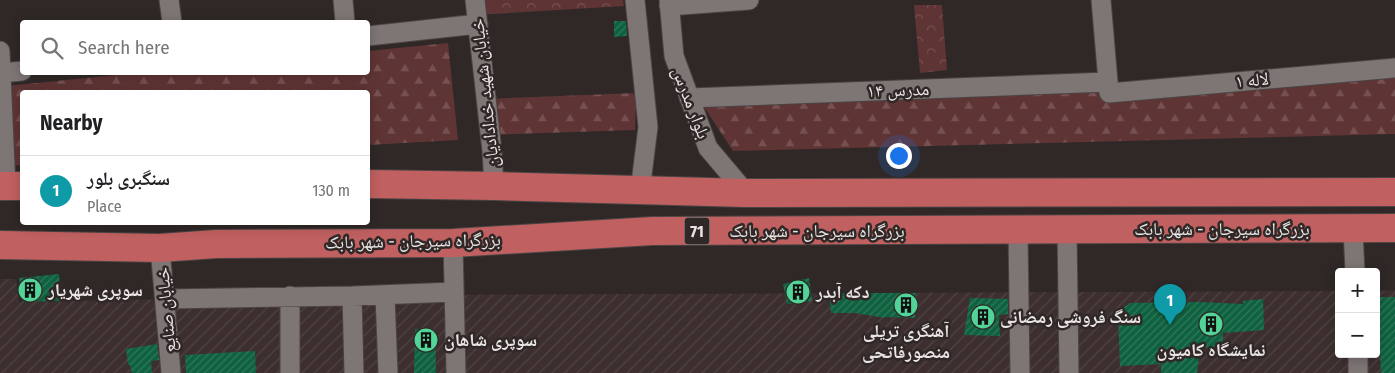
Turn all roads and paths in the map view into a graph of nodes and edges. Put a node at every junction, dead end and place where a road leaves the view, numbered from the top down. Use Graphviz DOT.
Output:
graph roads {
  1 [pos="169,0"];
  2 [pos="343,0"];
  3 [pos="475,0"];
  4 [pos="634,0"];
  5 [pos="749,0"];
  6 [pos="1101,0"];
  7 [pos="669,3"];
  8 [pos="172,20"];
  9 [pos="345,20"];
  10 [pos="478,24"];
  11 [pos="370,36"];
  12 [pos="0,52"];
  13 [pos="674,56"];
  14 [pos="642,58"];
  15 [pos="1395,68"];
  16 [pos="20,71"];
  17 [pos="1,73"];
  18 [pos="1108,88"];
  19 [pos="689,98"];
  20 [pos="370,184"];
  21 [pos="9,186"];
  22 [pos="494,186"];
  23 [pos="640,191"];
  24 [pos="1395,192"];
  25 [pos="746,193"];
  26 [pos="1353,228"];
  27 [pos="1395,228"];
  28 [pos="1018,230"];
  29 [pos="1067,230"];
  30 [pos="215,233"];
  31 [pos="453,243"];
  32 [pos="0,245"];
  33 [pos="160,248"];
  34 [pos="1355,268"];
  35 [pos="454,292"];
  36 [pos="386,295"];
  37 [pos="290,296"];
  38 [pos="352,296"];
  39 [pos="166,299"];
  40 [pos="1358,358"];
  41 [pos="171,373"];
  42 [pos="290,373"];
  43 [pos="354,373"];
  44 [pos="388,373"];
  45 [pos="456,373"];
  46 [pos="1020,373"];
  47 [pos="1069,373"];
  48 [pos="1358,373"];
  1 -- 8 [label="street"];
  2 -- 9 [label="street"];
  3 -- 10 [label="street, خیابان شهید خدادادیان"];
  4 -- 14 [label="street, بلوار مدرس"];
  5 -- 7 [label="street"];
  6 -- 18 [label="street"];
  7 -- 13 [label="street, بلوار مدرس"];
  10 -- 11 [label="street"];
  10 -- 22 [label="street, خیابان شهید خدادادیان"];
  12 -- 17 [label="street"];
  13 -- 14 [label="street"];
  13 -- 19 [label="street, بلوار مدرس"];
  14 -- 23 [label="street, بلوار مدرس"];
  15 -- 18 [label="street, لاله ۱"];
  16 -- 17 [label="street"];
  17 -- 21 [label="street"];
  18 -- 19 [label="street, مدرس ۱۴"];
  19 -- 25 [label="street, بلوار مدرس"];
  20 -- 22 [label="highway, بزرگراه سیرجان - شهر بابک / 71"];
  22 -- 23 [label="highway, بزرگراه سیرجان - شهر بابک / 71"];
  23 -- 25 [label="highway, بزرگراه سیرجان - شهر بابک / 71"];
  24 -- 25 [label="highway, بزرگراه سیرجان - شهر بابک / 71"];
  26 -- 27 [label="highway, بزرگراه سیرجان - شهر بابک / 71"];
  26 -- 29 [label="highway, بزرگراه سیرجان - شهر بابک / 71"];
  26 -- 34 [label="street"];
  28 -- 29 [label="highway, بزرگراه سیرجان - شهر بابک / 71"];
  28 -- 31 [label="highway, بزرگراه سیرجان - شهر بابک / 71"];
  28 -- 46 [label="street"];
  29 -- 47 [label="street"];
  30 -- 31 [label="highway, بزرگراه سیرجان - شهر بابک / 71"];
  30 -- 33 [label="highway, بزرگراه سیرجان - شهر بابک / 71"];
  31 -- 35 [label="street"];
  32 -- 33 [label="highway, بزرگراه سیرجان - شهر بابک / 71"];
  33 -- 39 [label="street, خیابان صنایع"];
  35 -- 36 [label="street"];
  35 -- 45 [label="street"];
  36 -- 38 [label="street"];
  36 -- 44 [label="street"];
  37 -- 38 [label="street"];
  37 -- 39 [label="street"];
  37 -- 42 [label="street"];
  38 -- 43 [label="street"];
  39 -- 41 [label="street, خیابان صنایع"];
  40 -- 48 [label="street"];
}
